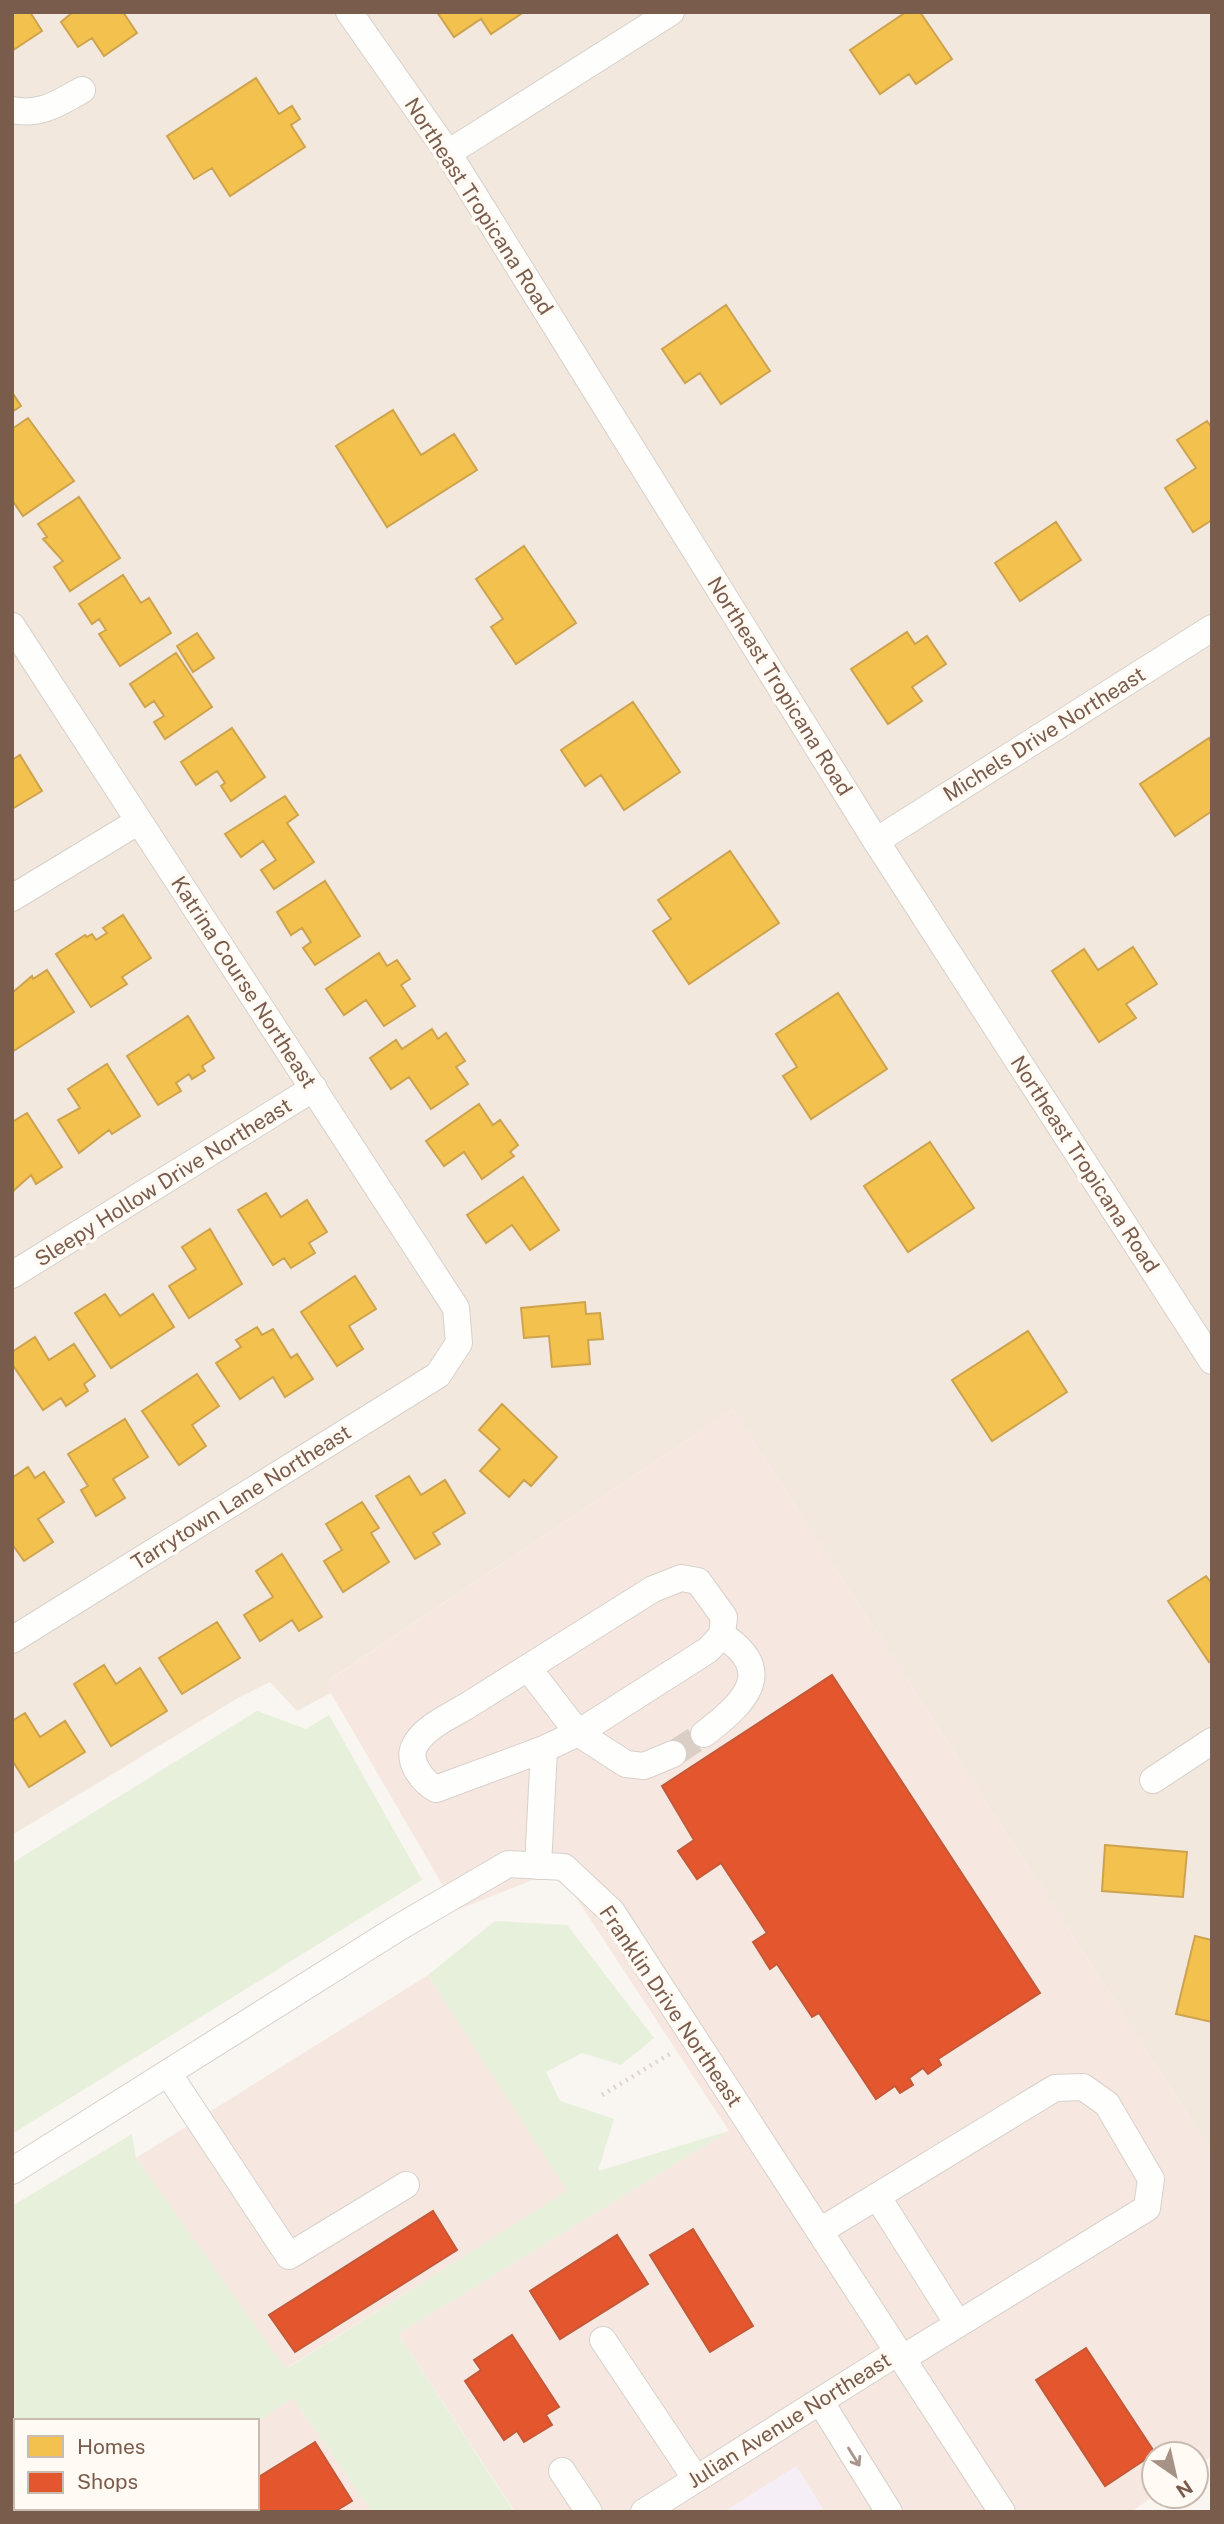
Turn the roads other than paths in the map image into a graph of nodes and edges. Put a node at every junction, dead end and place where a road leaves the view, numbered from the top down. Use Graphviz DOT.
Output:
graph roads {
  1 [pos="349,12"];
  2 [pos="671,12"];
  3 [pos="82,90"];
  4 [pos="12,110"];
  5 [pos="448,153"];
  6 [pos="12,626"];
  7 [pos="1212,628"];
  8 [pos="139,821"];
  9 [pos="876,841"];
  10 [pos="12,898"];
  11 [pos="314,1088"];
  12 [pos="12,1275"];
  13 [pos="459,1343"];
  14 [pos="1212,1361"];
  15 [pos="722,1635"];
  16 [pos="12,1640"];
  17 [pos="528,1668"];
  18 [pos="578,1733"];
  19 [pos="704,1734"];
  20 [pos="1212,1741"];
  21 [pos="544,1749"];
  22 [pos="673,1754"];
  23 [pos="1153,1780"];
  24 [pos="538,1866"];
  25 [pos="169,2073"];
  26 [pos="12,2171"];
  27 [pos="406,2185"];
  28 [pos="877,2196"];
  29 [pos="820,2231"];
  30 [pos="958,2324"];
  31 [pos="603,2340"];
  32 [pos="901,2355"];
  33 [pos="820,2401"];
  34 [pos="562,2471"];
  35 [pos="696,2479"];
  36 [pos="589,2512"];
  37 [pos="644,2512"];
  38 [pos="889,2512"];
  39 [pos="1002,2512"];
  1 -- 5 [label="street, Northeast Tropicana Road"];
  2 -- 5 [label="street"];
  3 -- 4 [label="street"];
  5 -- 9 [label="street, Northeast Tropicana Road"];
  6 -- 8 [label="street, Katrina Course Northeast"];
  7 -- 9 [label="street, Michels Drive Northeast"];
  8 -- 10 [label="street"];
  8 -- 11 [label="street, Katrina Course Northeast"];
  9 -- 14 [label="street, Northeast Tropicana Road"];
  11 -- 12 [label="street, Sleepy Hollow Drive Northeast"];
  11 -- 13 [label="street, Katrina Course Northeast"];
  13 -- 16 [label="street, Tarrytown Lane Northeast"];
  15 -- 17 [label="street"];
  15 -- 18 [label="street"];
  15 -- 19 [label="street"];
  17 -- 18 [label="street"];
  17 -- 21 [label="street"];
  18 -- 21 [label="street"];
  18 -- 22 [label="street"];
  20 -- 23 [label="street"];
  21 -- 24 [label="street"];
  24 -- 25 [label="street, Franklin Drive Northeast"];
  24 -- 29 [label="street, Franklin Drive Northeast"];
  25 -- 26 [label="street, Franklin Drive Northeast"];
  25 -- 27 [label="street"];
  28 -- 29 [label="street"];
  28 -- 30 [label="street"];
  28 -- 30 [label="street, Julian Avenue Northeast"];
  29 -- 32 [label="street, Franklin Drive Northeast"];
  30 -- 32 [label="street, Julian Avenue Northeast"];
  31 -- 35 [label="street"];
  32 -- 33 [label="street, Julian Avenue Northeast"];
  32 -- 39 [label="street, Franklin Drive Northeast"];
  33 -- 35 [label="street, Julian Avenue Northeast"];
  33 -- 38 [label="street, one-way"];
  34 -- 36 [label="street"];
  35 -- 37 [label="street, Julian Avenue Northeast"];
}
